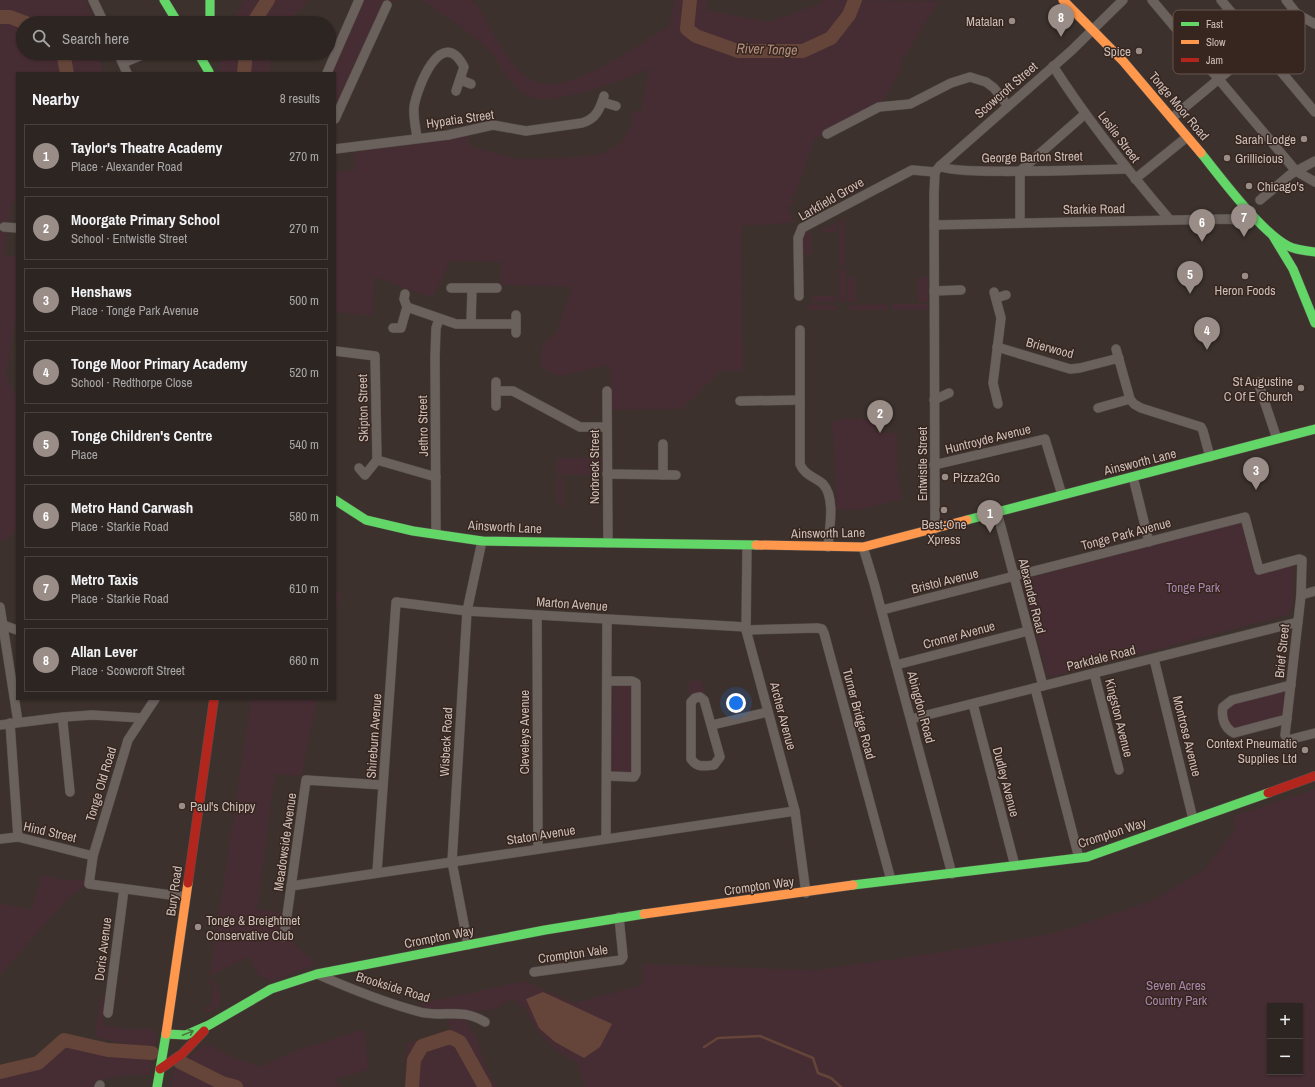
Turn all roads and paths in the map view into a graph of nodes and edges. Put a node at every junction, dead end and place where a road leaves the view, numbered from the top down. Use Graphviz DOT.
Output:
graph roads {
  1 [pos="93,0"];
  2 [pos="164,0"];
  3 [pos="359,0"];
  4 [pos="1064,0"];
  5 [pos="1152,0"];
  6 [pos="1221,0"];
  7 [pos="1286,0"];
  8 [pos="1119,1"];
  9 [pos="212,2"];
  10 [pos="387,5"];
  11 [pos="1229,10"];
  12 [pos="1294,10"];
  13 [pos="101,16"];
  14 [pos="174,16"];
  15 [pos="209,16"];
  16 [pos="1305,18"];
  17 [pos="1315,24"];
  18 [pos="1173,25"];
  19 [pos="1094,28"];
  20 [pos="336,52"];
  21 [pos="122,60"];
  22 [pos="130,60"];
  23 [pos="193,60"];
  24 [pos="202,60"];
  25 [pos="209,60"];
  26 [pos="333,60"];
  27 [pos="123,63"];
  28 [pos="195,66"];
  29 [pos="1053,66"];
  30 [pos="127,72"];
  31 [pos="209,72"];
  32 [pos="327,72"];
  33 [pos="1215,74"];
  34 [pos="1225,74"];
  35 [pos="1283,74"];
  36 [pos="1219,79"];
  37 [pos="461,80"];
  38 [pos="471,84"];
  39 [pos="456,91"];
  40 [pos="338,105"];
  41 [pos="616,106"];
  42 [pos="1008,106"];
  43 [pos="1315,112"];
  44 [pos="1086,114"];
  45 [pos="1172,118"];
  46 [pos="827,134"];
  47 [pos="1187,137"];
  48 [pos="417,138"];
  49 [pos="336,149"];
  50 [pos="1315,161"];
  51 [pos="1126,168"];
  52 [pos="938,169"];
  53 [pos="1020,171"];
  54 [pos="1296,171"];
  55 [pos="1135,179"];
  56 [pos="1315,182"];
  57 [pos="1260,200"];
  58 [pos="1251,211"];
  59 [pos="1170,220"];
  60 [pos="1020,223"];
  61 [pos="934,225"];
  62 [pos="4,227"];
  63 [pos="16,228"];
  64 [pos="1269,229"];
  65 [pos="1298,245"];
  66 [pos="1315,245"];
  67 [pos="1315,252"];
  68 [pos="1293,269"];
  69 [pos="451,288"];
  70 [pos="472,288"];
  71 [pos="497,288"];
  72 [pos="961,290"];
  73 [pos="934,291"];
  74 [pos="406,294"];
  75 [pos="799,296"];
  76 [pos="1006,296"];
  77 [pos="407,307"];
  78 [pos="439,319"];
  79 [pos="1315,323"];
  80 [pos="471,324"];
  81 [pos="516,324"];
  82 [pos="393,328"];
  83 [pos="800,330"];
  84 [pos="998,347"];
  85 [pos="336,351"];
  86 [pos="1258,382"];
  87 [pos="607,391"];
  88 [pos="949,393"];
  89 [pos="1130,399"];
  90 [pos="800,400"];
  91 [pos="934,400"];
  92 [pos="740,401"];
  93 [pos="998,404"];
  94 [pos="496,406"];
  95 [pos="1098,408"];
  96 [pos="607,427"];
  97 [pos="1315,429"];
  98 [pos="1277,439"];
  99 [pos="664,444"];
  100 [pos="1210,457"];
  101 [pos="377,460"];
  102 [pos="934,465"];
  103 [pos="359,468"];
  104 [pos="608,474"];
  105 [pos="664,475"];
  106 [pos="676,475"];
  107 [pos="436,477"];
  108 [pos="1133,477"];
  109 [pos="1062,495"];
  110 [pos="336,501"];
  111 [pos="997,512"];
  112 [pos="935,529"];
  113 [pos="436,534"];
  114 [pos="482,541"];
  115 [pos="1148,542"];
  116 [pos="608,543"];
  117 [pos="747,546"];
  118 [pos="863,547"];
  119 [pos="828,548"];
  120 [pos="1302,560"];
  121 [pos="1014,577"];
  122 [pos="1315,591"];
  123 [pos="1301,595"];
  124 [pos="396,602"];
  125 [pos="0,606"];
  126 [pos="882,610"];
  127 [pos="467,611"];
  128 [pos="537,615"];
  129 [pos="607,620"];
  130 [pos="1298,622"];
  131 [pos="3,625"];
  132 [pos="746,628"];
  133 [pos="16,630"];
  134 [pos="1028,631"];
  135 [pos="1154,658"];
  136 [pos="896,665"];
  137 [pos="1094,673"];
  138 [pos="607,681"];
  139 [pos="1291,685"];
  140 [pos="1039,687"];
  141 [pos="154,700"];
  142 [pos="214,700"];
  143 [pos="973,704"];
  144 [pos="768,712"];
  145 [pos="64,717"];
  146 [pos="142,718"];
  147 [pos="911,719"];
  148 [pos="1287,719"];
  149 [pos="14,723"];
  150 [pos="0,725"];
  151 [pos="712,725"];
  152 [pos="1315,733"];
  153 [pos="1119,770"];
  154 [pos="607,776"];
  155 [pos="1315,776"];
  156 [pos="383,785"];
  157 [pos="70,792"];
  158 [pos="794,811"];
  159 [pos="1193,819"];
  160 [pos="18,837"];
  161 [pos="606,838"];
  162 [pos="0,839"];
  163 [pos="538,849"];
  164 [pos="93,856"];
  165 [pos="1079,858"];
  166 [pos="452,862"];
  167 [pos="1015,866"];
  168 [pos="377,872"];
  169 [pos="952,874"];
  170 [pos="891,880"];
  171 [pos="292,886"];
  172 [pos="124,889"];
  173 [pos="806,893"];
  174 [pos="186,897"];
  175 [pos="619,917"];
  176 [pos="284,937"];
  177 [pos="468,945"];
  178 [pos="534,972"];
  179 [pos="317,974"];
  180 [pos="108,1013"];
  181 [pos="485,1022"];
  182 [pos="209,1025"];
  183 [pos="166,1034"];
  184 [pos="190,1044"];
  185 [pos="164,1045"];
  186 [pos="160,1069"];
  187 [pos="157,1087"];
  1 -- 13 [label="street"];
  2 -- 14 [label="main road"];
  3 -- 20 [label="street"];
  4 -- 19 [label="main road, Tonge Moor Road"];
  5 -- 18 [label="street"];
  6 -- 11 [label="street"];
  7 -- 12 [label="street"];
  8 -- 19 [label="street, Scowcroft Street"];
  9 -- 15 [label="main road"];
  10 -- 40 [label="street"];
  16 -- 17 [label="street"];
  19 -- 29 [label="street, Scowcroft Street"];
  19 -- 45 [label="main road, Tonge Moor Road"];
  21 -- 27 [label="street"];
  22 -- 27 [label="street"];
  23 -- 28 [label="main road"];
  24 -- 31 [label="main road"];
  25 -- 31 [label="main road"];
  26 -- 32 [label="street"];
  27 -- 30 [label="street"];
  29 -- 42 [label="street, Scowcroft Street"];
  29 -- 44 [label="street, Leslie Street"];
  33 -- 36 [label="street"];
  34 -- 36 [label="street"];
  35 -- 43 [label="street"];
  36 -- 45 [label="street"];
  36 -- 54 [label="street"];
  37 -- 38 [label="street"];
  37 -- 39 [label="street"];
  37 -- 48 [label="street"];
  41 -- 48 [label="street, Hypatia Street"];
  42 -- 46 [label="street"];
  42 -- 52 [label="street, Scowcroft Street"];
  44 -- 51 [label="street, Leslie Street"];
  44 -- 53 [label="street"];
  45 -- 47 [label="main road, Tonge Moor Road"];
  47 -- 55 [label="street"];
  47 -- 58 [label="main road, Tonge Moor Road"];
  48 -- 49 [label="street, Hypatia Street"];
  50 -- 54 [label="street"];
  51 -- 53 [label="street, George Barton Street"];
  51 -- 55 [label="street, Leslie Street"];
  52 -- 53 [label="street, George Barton Street"];
  52 -- 61 [label="street, Entwistle Street"];
  52 -- 75 [label="street, Larkfield Grove"];
  53 -- 60 [label="street"];
  54 -- 56 [label="street"];
  54 -- 57 [label="street"];
  55 -- 59 [label="street, Leslie Street"];
  58 -- 59 [label="street, Starkie Road"];
  58 -- 64 [label="main road, Tonge Moor Road"];
  59 -- 60 [label="street, Starkie Road"];
  60 -- 61 [label="street, Starkie Road"];
  61 -- 73 [label="street, Entwistle Street"];
  62 -- 63 [label="street"];
  64 -- 65 [label="main road, Tonge Moor Road"];
  64 -- 68 [label="main road"];
  65 -- 66 [label="main road, Tonge Moor Road"];
  65 -- 67 [label="main road, Tonge Moor Road"];
  65 -- 68 [label="main road"];
  68 -- 79 [label="main road"];
  69 -- 70 [label="street"];
  70 -- 71 [label="street"];
  70 -- 80 [label="street"];
  72 -- 73 [label="street"];
  73 -- 91 [label="street, Entwistle Street"];
  74 -- 77 [label="street"];
  76 -- 84 [label="street"];
  77 -- 78 [label="street"];
  77 -- 82 [label="street"];
  78 -- 80 [label="street"];
  78 -- 107 [label="street, Jethro Street"];
  80 -- 81 [label="street"];
  83 -- 90 [label="street"];
  84 -- 89 [label="street, Brierwood"];
  84 -- 93 [label="street"];
  85 -- 101 [label="street, Skipton Street"];
  86 -- 98 [label="street"];
  87 -- 96 [label="street, Norbreck Street"];
  88 -- 91 [label="street"];
  89 -- 95 [label="street"];
  89 -- 100 [label="street"];
  90 -- 92 [label="street"];
  90 -- 119 [label="street"];
  91 -- 102 [label="street, Entwistle Street"];
  94 -- 96 [label="street"];
  96 -- 104 [label="street, Norbreck Street"];
  97 -- 98 [label="main road, Ainsworth Lane"];
  98 -- 100 [label="main road, Ainsworth Lane"];
  99 -- 105 [label="street"];
  100 -- 108 [label="main road, Ainsworth Lane"];
  101 -- 103 [label="street"];
  101 -- 107 [label="street"];
  102 -- 109 [label="street, Huntroyde Avenue"];
  102 -- 112 [label="street, Entwistle Street"];
  104 -- 105 [label="street"];
  104 -- 116 [label="street, Norbreck Street"];
  105 -- 106 [label="street"];
  107 -- 113 [label="street, Jethro Street"];
  108 -- 109 [label="main road, Ainsworth Lane"];
  108 -- 115 [label="street"];
  109 -- 111 [label="main road, Ainsworth Lane"];
  110 -- 113 [label="main road, Ainsworth Lane"];
  111 -- 112 [label="main road, Ainsworth Lane"];
  111 -- 121 [label="street, Alexander Road"];
  112 -- 118 [label="main road, Ainsworth Lane"];
  113 -- 114 [label="main road, Ainsworth Lane"];
  114 -- 116 [label="main road, Ainsworth Lane"];
  114 -- 127 [label="street, Wisbeck Road"];
  115 -- 120 [label="street, Tonge Park Avenue"];
  115 -- 121 [label="street, Tonge Park Avenue"];
  116 -- 117 [label="main road, Ainsworth Lane"];
  117 -- 119 [label="main road, Ainsworth Lane"];
  117 -- 132 [label="street, Archer Avenue"];
  118 -- 119 [label="main road, Ainsworth Lane"];
  118 -- 126 [label="street, Abingdon Road"];
  120 -- 123 [label="street, Brief Street"];
  121 -- 126 [label="street, Bristol Avenue"];
  121 -- 134 [label="street, Alexander Road"];
  122 -- 123 [label="street"];
  123 -- 130 [label="street, Brief Street"];
  124 -- 127 [label="street, Marton Avenue"];
  124 -- 156 [label="street, Shireburn Avenue"];
  125 -- 131 [label="street"];
  126 -- 136 [label="street, Abingdon Road"];
  127 -- 128 [label="street, Marton Avenue"];
  127 -- 166 [label="street, Wisbeck Road"];
  128 -- 129 [label="street, Marton Avenue"];
  128 -- 163 [label="street, Cleveleys Avenue"];
  129 -- 132 [label="street, Marton Avenue"];
  129 -- 138 [label="street"];
  130 -- 135 [label="street, Parkdale Road"];
  130 -- 139 [label="street, Brief Street"];
  131 -- 133 [label="street"];
  131 -- 149 [label="street"];
  132 -- 144 [label="street, Archer Avenue"];
  132 -- 170 [label="street, Turner Bridge Road"];
  134 -- 136 [label="street, Cromer Avenue"];
  134 -- 140 [label="street, Alexander Road"];
  135 -- 137 [label="street, Parkdale Road"];
  135 -- 159 [label="street, Montrose Avenue"];
  136 -- 147 [label="street, Abingdon Road"];
  137 -- 140 [label="street, Parkdale Road"];
  137 -- 153 [label="street, Kingston Avenue"];
  138 -- 154 [label="street"];
  138 -- 154 [label="street"];
  139 -- 148 [label="street, Brief Street"];
  139 -- 148 [label="street"];
  140 -- 143 [label="street, Parkdale Road"];
  140 -- 165 [label="street, Alexander Road"];
  141 -- 146 [label="street, Tonge Old Road"];
  142 -- 174 [label="main road, Bury Road"];
  143 -- 147 [label="street, Parkdale Road"];
  143 -- 167 [label="street, Dudley Avenue"];
  144 -- 151 [label="street"];
  144 -- 158 [label="street, Archer Avenue"];
  145 -- 146 [label="street"];
  145 -- 149 [label="street"];
  145 -- 157 [label="street"];
  146 -- 164 [label="street, Tonge Old Road"];
  147 -- 169 [label="street, Abingdon Road"];
  148 -- 152 [label="street, Brief Street"];
  149 -- 150 [label="street"];
  149 -- 160 [label="street"];
  151 -- 151 [label="street"];
  154 -- 161 [label="street"];
  155 -- 159 [label="main road, Crompton Way"];
  156 -- 168 [label="street, Shireburn Avenue"];
  156 -- 171 [label="street, Meadowside Avenue"];
  158 -- 161 [label="street, Staton Avenue"];
  158 -- 173 [label="street, Archer Avenue"];
  159 -- 165 [label="main road, Crompton Way"];
  160 -- 162 [label="street, Hind Street"];
  160 -- 164 [label="street, Hind Street"];
  161 -- 163 [label="street, Staton Avenue"];
  163 -- 166 [label="street, Staton Avenue"];
  164 -- 172 [label="street, Tonge Old Road"];
  165 -- 167 [label="main road, Crompton Way"];
  166 -- 168 [label="street, Staton Avenue"];
  166 -- 177 [label="street, Wisbeck Road"];
  167 -- 169 [label="main road, Crompton Way"];
  168 -- 171 [label="street, Staton Avenue"];
  169 -- 170 [label="main road, Crompton Way"];
  170 -- 173 [label="main road, Crompton Way"];
  171 -- 176 [label="street, Meadowside Avenue"];
  172 -- 174 [label="street"];
  172 -- 180 [label="street, Doris Avenue"];
  173 -- 175 [label="main road, Crompton Way"];
  174 -- 183 [label="main road, Bury Road"];
  175 -- 177 [label="main road, Crompton Way"];
  175 -- 178 [label="street, Crompton Vale"];
  177 -- 179 [label="main road, Crompton Way"];
  179 -- 181 [label="street, Brookside Road"];
  179 -- 182 [label="main road, Crompton Way"];
  183 -- 182 [label="main road, Crompton Way, one-way"];
  182 -- 184 [label="main road, Crompton Way"];
  183 -- 185 [label="main road, Bury Road"];
  184 -- 185 [label="main road"];
  184 -- 186 [label="main road, Crompton Way"];
  185 -- 186 [label="main road, Bury Road"];
  186 -- 187 [label="main road, Bury Road"];
}
